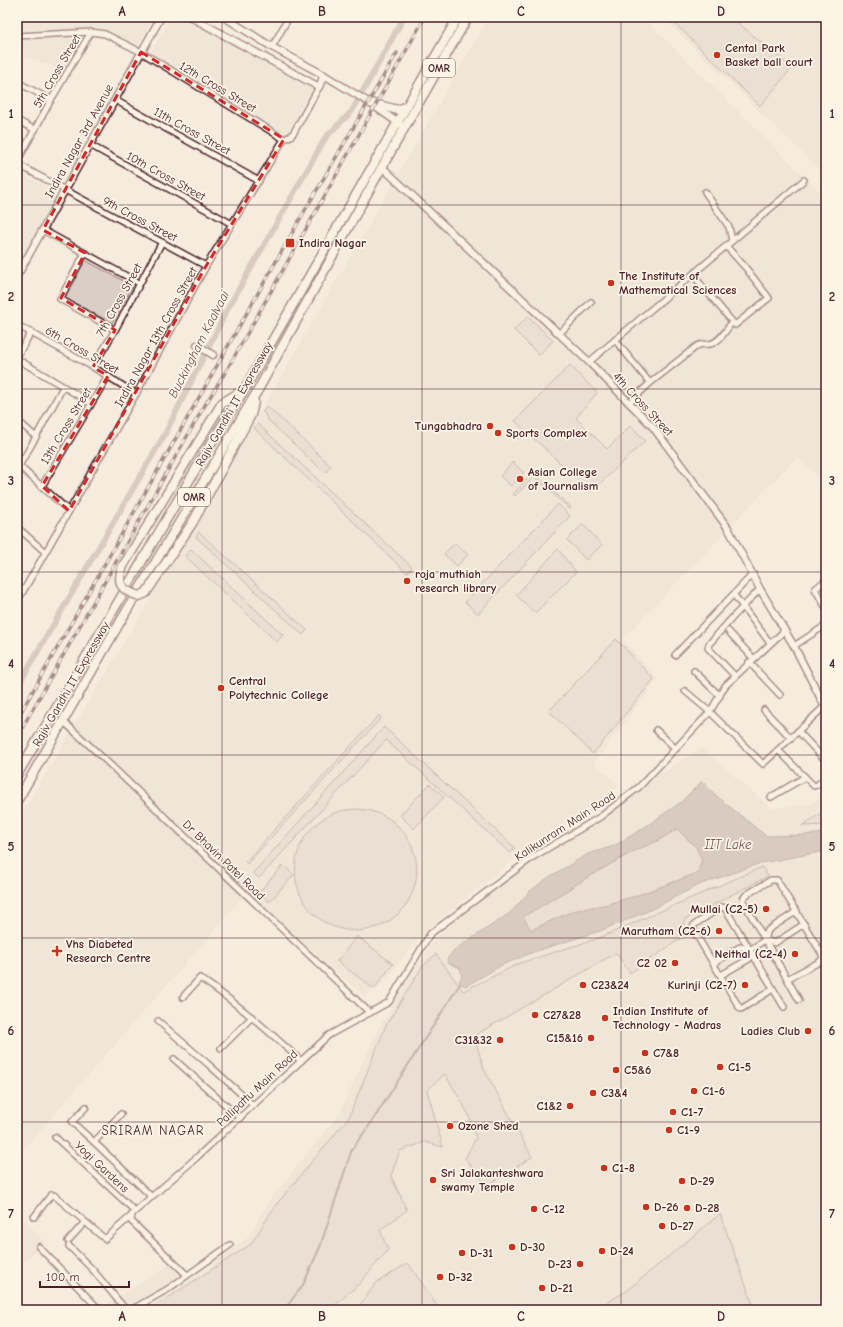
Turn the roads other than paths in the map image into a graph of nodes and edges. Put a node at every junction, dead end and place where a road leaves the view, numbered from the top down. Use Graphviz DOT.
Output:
graph roads {
  1 [pos="161,17"];
  2 [pos="191,17"];
  3 [pos="289,17"];
  4 [pos="458,17"];
  5 [pos="468,17"];
  6 [pos="227,18"];
  7 [pos="91,32"];
  8 [pos="17,36"];
  9 [pos="272,47"];
  10 [pos="141,52"];
  11 [pos="324,75"];
  12 [pos="17,82"];
  13 [pos="319,87"];
  14 [pos="51,100"];
  15 [pos="115,100"];
  16 [pos="370,103"];
  17 [pos="407,106"];
  18 [pos="17,120"];
  19 [pos="401,125"];
  20 [pos="35,130"];
  21 [pos="284,139"];
  22 [pos="90,145"];
  23 [pos="17,163"];
  24 [pos="382,167"];
  25 [pos="804,180"];
  26 [pos="259,181"];
  27 [pos="64,190"];
  28 [pos="705,192"];
  29 [pos="232,224"];
  30 [pos="43,230"];
  31 [pos="732,240"];
  32 [pos="162,242"];
  33 [pos="726,246"];
  34 [pos="86,253"];
  35 [pos="206,266"];
  36 [pos="693,275"];
  37 [pos="17,276"];
  38 [pos="139,283"];
  39 [pos="590,302"];
  40 [pos="732,322"];
  41 [pos="17,325"];
  42 [pos="114,330"];
  43 [pos="31,332"];
  44 [pos="559,334"];
  45 [pos="615,340"];
  46 [pos="198,345"];
  47 [pos="213,355"];
  48 [pos="17,358"];
  49 [pos="589,362"];
  50 [pos="93,367"];
  51 [pos="108,376"];
  52 [pos="650,383"];
  53 [pos="63,387"];
  54 [pos="244,390"];
  55 [pos="258,390"];
  56 [pos="136,394"];
  57 [pos="91,403"];
  58 [pos="629,403"];
  59 [pos="17,420"];
  60 [pos="36,437"];
  61 [pos="18,465"];
  62 [pos="42,486"];
  63 [pos="69,511"];
  64 [pos="17,527"];
  65 [pos="45,552"];
  66 [pos="753,574"];
  67 [pos="826,580"];
  68 [pos="760,589"];
  69 [pos="734,595"];
  70 [pos="18,599"];
  71 [pos="743,607"];
  72 [pos="826,608"];
  73 [pos="826,625"];
  74 [pos="728,631"];
  75 [pos="784,631"];
  76 [pos="770,643"];
  77 [pos="794,646"];
  78 [pos="675,655"];
  79 [pos="753,658"];
  80 [pos="749,662"];
  81 [pos="694,671"];
  82 [pos="735,676"];
  83 [pos="685,691"];
  84 [pos="780,695"];
  85 [pos="720,696"];
  86 [pos="826,705"];
  87 [pos="764,710"];
  88 [pos="710,712"];
  89 [pos="63,721"];
  90 [pos="656,730"];
  91 [pos="798,731"];
  92 [pos="791,738"];
  93 [pos="676,749"];
  94 [pos="778,750"];
  95 [pos="826,761"];
  96 [pos="17,775"];
  97 [pos="805,777"];
  98 [pos="826,778"];
  99 [pos="771,797"];
  100 [pos="17,801"];
  101 [pos="797,911"];
  102 [pos="804,924"];
  103 [pos="765,940"];
  104 [pos="751,949"];
  105 [pos="714,963"];
  106 [pos="722,976"];
  107 [pos="787,979"];
  108 [pos="774,988"];
  109 [pos="184,997"];
  110 [pos="799,1000"];
  111 [pos="784,1007"];
  112 [pos="370,1013"];
  113 [pos="252,1016"];
  114 [pos="158,1021"];
  115 [pos="221,1048"];
  116 [pos="174,1059"];
  117 [pos="301,1061"];
  118 [pos="253,1106"];
  119 [pos="86,1107"];
  120 [pos="120,1114"];
  121 [pos="240,1118"];
  122 [pos="55,1137"];
  123 [pos="94,1142"];
  124 [pos="152,1197"];
  125 [pos="135,1211"];
  126 [pos="34,1217"];
  127 [pos="131,1219"];
  128 [pos="85,1222"];
  129 [pos="68,1240"];
  130 [pos="230,1245"];
  131 [pos="39,1246"];
  132 [pos="69,1246"];
  133 [pos="187,1275"];
  134 [pos="98,1310"];
  135 [pos="126,1310"];
  136 [pos="132,1310"];
  1 -- 10 [label="street, Indira Nagar 3rd Avenue"];
  2 -- 13 [label="street"];
  3 -- 9 [label="street"];
  4 -- 17 [label="main road, Rajiv Gandhi IT Expressway / OMR"];
  5 -- 19 [label="main road, Rajiv Gandhi IT Expressway / OMR"];
  6 -- 9 [label="street"];
  7 -- 8 [label="street, 12th Cross Street"];
  7 -- 10 [label="street, 12th Cross Street"];
  7 -- 14 [label="street, 5th Cross Street"];
  9 -- 11 [label="street"];
  10 -- 15 [label="street, Indira Nagar 3rd Avenue"];
  10 -- 21 [label="street, 12th Cross Street"];
  11 -- 13 [label="street"];
  11 -- 16 [label="street"];
  12 -- 14 [label="street"];
  13 -- 21 [label="street, Indira Nagar 13th Cross Street"];
  14 -- 20 [label="street, 5th Cross Street"];
  15 -- 22 [label="street, Indira Nagar 3rd Avenue"];
  15 -- 26 [label="street, 11th Cross Street"];
  16 -- 17 [label="main road"];
  16 -- 19 [label="street"];
  17 -- 19 [label="main road, Rajiv Gandhi IT Expressway / OMR"];
  18 -- 20 [label="street"];
  19 -- 24 [label="main road, Rajiv Gandhi IT Expressway / OMR"];
  19 -- 54 [label="main road, Rajiv Gandhi IT Expressway / OMR"];
  20 -- 23 [label="street, 5th Cross Street"];
  21 -- 26 [label="street, Indira Nagar 13th Cross Street"];
  22 -- 27 [label="street, Indira Nagar 3rd Avenue"];
  22 -- 29 [label="street, 10th Cross Street"];
  23 -- 27 [label="street, 9th Cross Street"];
  24 -- 44 [label="street, 4th Cross Street"];
  24 -- 55 [label="main road, Rajiv Gandhi IT Expressway / OMR"];
  25 -- 31 [label="street"];
  26 -- 29 [label="street, Indira Nagar 13th Cross Street"];
  27 -- 30 [label="street, Indira Nagar 3rd Avenue"];
  27 -- 32 [label="street, 9th Cross Street"];
  28 -- 31 [label="street"];
  29 -- 35 [label="street, Indira Nagar 13th Cross Street"];
  30 -- 34 [label="street"];
  30 -- 37 [label="street, Indira Nagar 3rd Avenue"];
  31 -- 33 [label="street"];
  32 -- 35 [label="street, 9th Cross Street"];
  32 -- 38 [label="street, 7th Cross Street"];
  33 -- 36 [label="street"];
  33 -- 40 [label="street"];
  34 -- 38 [label="street"];
  34 -- 42 [label="street"];
  35 -- 56 [label="street, Indira Nagar 13th Cross Street"];
  36 -- 40 [label="street"];
  36 -- 45 [label="street"];
  38 -- 42 [label="street, 7th Cross Street"];
  39 -- 44 [label="street"];
  40 -- 52 [label="street"];
  41 -- 43 [label="street, 6th Cross Street"];
  42 -- 50 [label="street, 7th Cross Street"];
  43 -- 48 [label="street"];
  43 -- 50 [label="street, 6th Cross Street"];
  44 -- 49 [label="street, 4th Cross Street"];
  45 -- 49 [label="street"];
  45 -- 52 [label="street"];
  46 -- 47 [label="street"];
  48 -- 53 [label="street"];
  49 -- 58 [label="street, 4th Cross Street"];
  50 -- 51 [label="street, 6th Cross Street"];
  51 -- 56 [label="street, 6th Cross Street"];
  51 -- 57 [label="street, 13th Cross Street"];
  52 -- 58 [label="street"];
  53 -- 57 [label="street"];
  53 -- 60 [label="street"];
  54 -- 55 [label="main road, bridge"];
  54 -- 96 [label="main road, Rajiv Gandhi IT Expressway / OMR"];
  55 -- 89 [label="main road, Rajiv Gandhi IT Expressway / OMR"];
  56 -- 63 [label="street, Indira Nagar 13th Cross Street"];
  57 -- 62 [label="street, 13th Cross Street"];
  58 -- 66 [label="street, 4th Cross Street"];
  59 -- 60 [label="street"];
  60 -- 61 [label="street"];
  61 -- 62 [label="street"];
  62 -- 63 [label="street"];
  63 -- 65 [label="street, Indira Nagar 13th Cross Street"];
  64 -- 65 [label="street"];
  65 -- 70 [label="street, Indira Nagar 13th Cross Street"];
  66 -- 68 [label="street, 4th Cross Street"];
  66 -- 69 [label="street"];
  67 -- 72 [label="street"];
  68 -- 71 [label="street"];
  68 -- 75 [label="street, 4th Cross Street"];
  69 -- 71 [label="street"];
  69 -- 78 [label="street"];
  71 -- 76 [label="street"];
  71 -- 82 [label="street"];
  73 -- 77 [label="street"];
  74 -- 79 [label="street"];
  75 -- 76 [label="street, Kalikunram Main Road"];
  75 -- 77 [label="street, 4th Cross Street"];
  76 -- 79 [label="street, Kalikunram Main Road"];
  77 -- 86 [label="street, 4th Cross Street"];
  79 -- 80 [label="street, Kalikunram Main Road"];
  80 -- 82 [label="street, Kalikunram Main Road"];
  80 -- 84 [label="street"];
  81 -- 85 [label="street"];
  82 -- 85 [label="street, Kalikunram Main Road"];
  83 -- 88 [label="street"];
  85 -- 88 [label="street, Kalikunram Main Road"];
  86 -- 91 [label="street"];
  87 -- 92 [label="street"];
  88 -- 93 [label="street, Kalikunram Main Road"];
  88 -- 94 [label="street"];
  89 -- 100 [label="main road, Rajiv Gandhi IT Expressway / OMR"];
  89 -- 112 [label="street, Dr Bhavin Patel Road"];
  90 -- 93 [label="street"];
  91 -- 92 [label="street"];
  91 -- 95 [label="street"];
  92 -- 94 [label="street"];
  93 -- 112 [label="street, Kalikunram Main Road"];
  94 -- 97 [label="street"];
  97 -- 98 [label="street"];
  97 -- 99 [label="street"];
  101 -- 102 [label="street"];
  101 -- 103 [label="street"];
  101 -- 103 [label="street"];
  102 -- 103 [label="street"];
  102 -- 107 [label="street"];
  103 -- 104 [label="street"];
  103 -- 107 [label="street"];
  104 -- 105 [label="street"];
  104 -- 105 [label="street"];
  104 -- 106 [label="street"];
  104 -- 108 [label="street"];
  105 -- 106 [label="street"];
  106 -- 108 [label="street"];
  107 -- 110 [label="street"];
  108 -- 111 [label="street"];
  109 -- 113 [label="street"];
  112 -- 117 [label="street, Pallipattu Main Road"];
  113 -- 115 [label="street"];
  113 -- 117 [label="street"];
  114 -- 118 [label="street"];
  116 -- 121 [label="street"];
  117 -- 118 [label="street, Pallipattu Main Road"];
  118 -- 121 [label="street, Pallipattu Main Road"];
  119 -- 123 [label="street"];
  120 -- 123 [label="street"];
  121 -- 124 [label="street, Pallipattu Main Road"];
  122 -- 125 [label="street, Yogi Gardens"];
  123 -- 124 [label="street"];
  124 -- 125 [label="street, Pallipattu Main Road"];
  125 -- 127 [label="street, Pallipattu Main Road"];
  126 -- 128 [label="street"];
  127 -- 128 [label="street, Pallipattu Main Road"];
  127 -- 133 [label="street"];
  128 -- 129 [label="street"];
  130 -- 133 [label="street"];
  131 -- 134 [label="street"];
  132 -- 135 [label="street"];
  133 -- 136 [label="street"];
}
